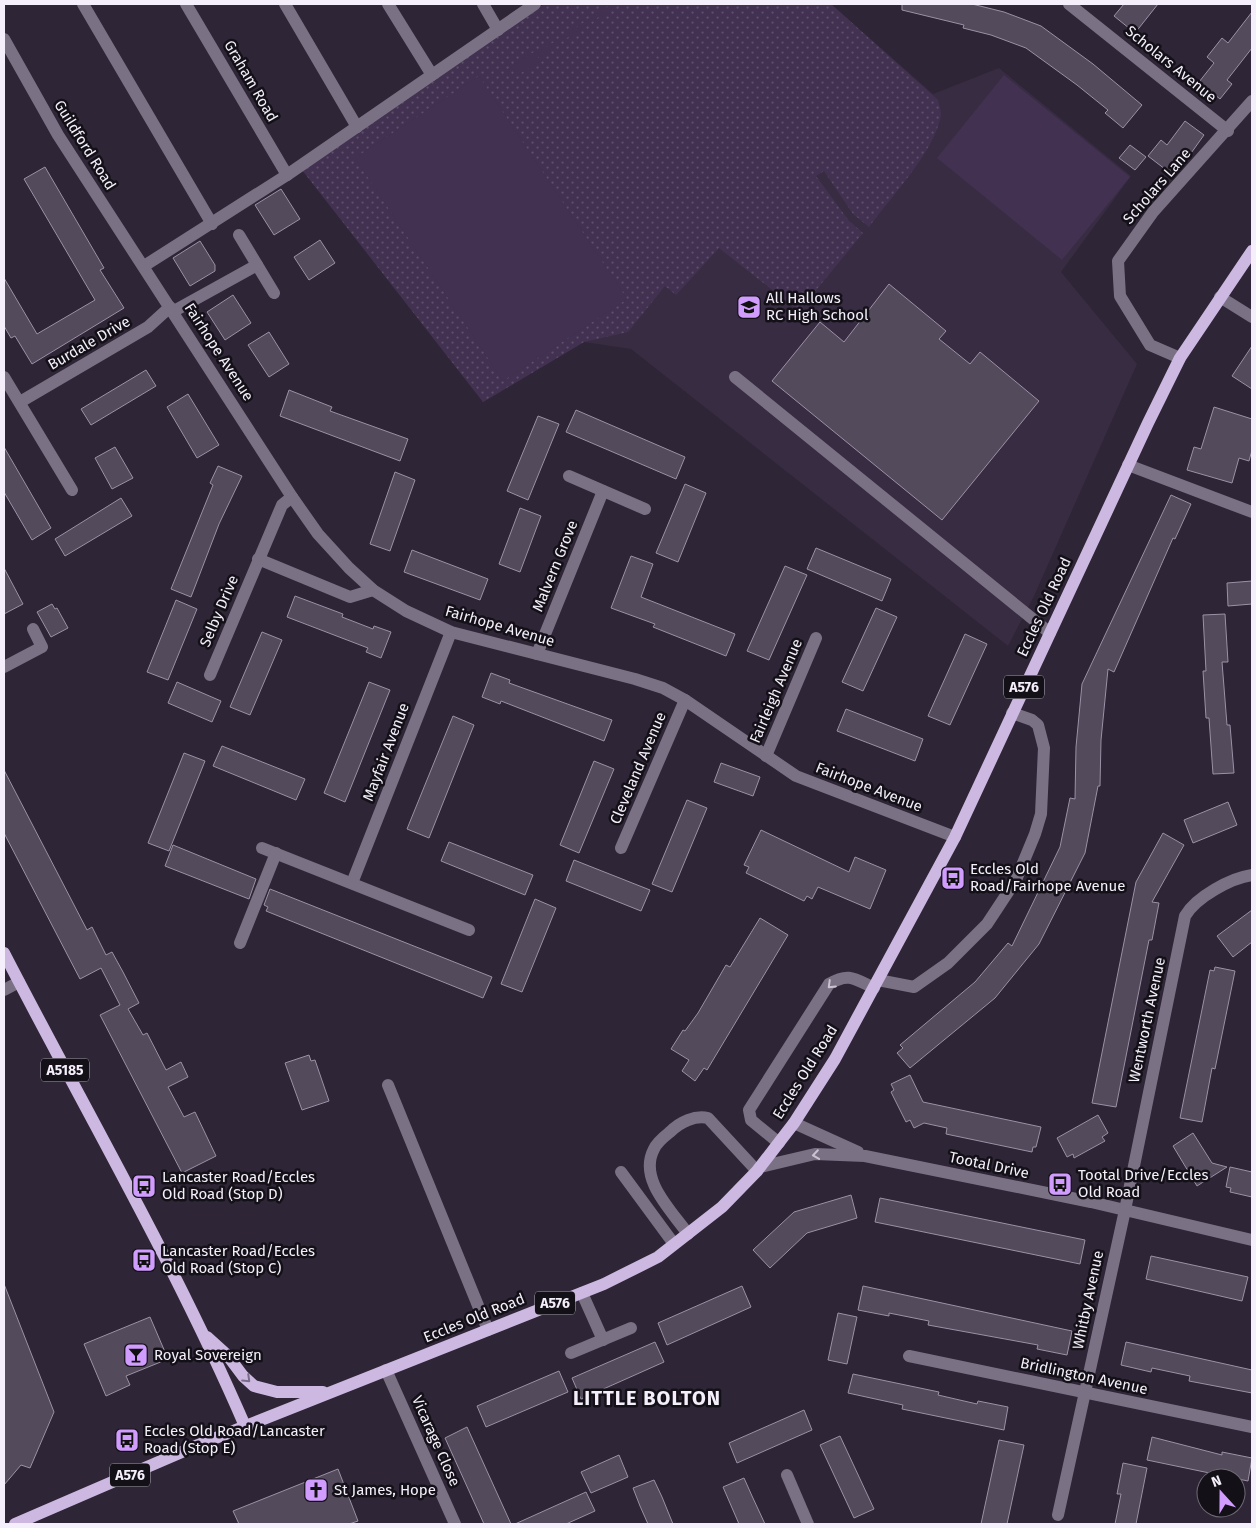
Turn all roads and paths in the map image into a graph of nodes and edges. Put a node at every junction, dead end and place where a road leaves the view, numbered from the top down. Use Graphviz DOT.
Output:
graph roads {
  1 [pos="84,4"];
  2 [pos="186,4"];
  3 [pos="285,4"];
  4 [pos="388,4"];
  5 [pos="483,4"];
  6 [pos="536,4"];
  7 [pos="1069,4"];
  8 [pos="1083,7"];
  9 [pos="498,30"];
  10 [pos="4,39"];
  11 [pos="432,75"];
  12 [pos="1252,101"];
  13 [pos="357,127"];
  14 [pos="1228,131"];
  15 [pos="287,175"];
  16 [pos="212,224"];
  17 [pos="239,235"];
  18 [pos="1252,251"];
  19 [pos="257,265"];
  20 [pos="144,266"];
  21 [pos="274,293"];
  22 [pos="1220,297"];
  23 [pos="172,309"];
  24 [pos="1252,318"];
  25 [pos="1180,358"];
  26 [pos="4,377"];
  27 [pos="735,377"];
  28 [pos="20,402"];
  29 [pos="1128,465"];
  30 [pos="569,476"];
  31 [pos="72,490"];
  32 [pos="603,491"];
  33 [pos="292,497"];
  34 [pos="645,509"];
  35 [pos="1252,512"];
  36 [pos="258,559"];
  37 [pos="372,590"];
  38 [pos="33,629"];
  39 [pos="451,632"];
  40 [pos="1050,633"];
  41 [pos="816,638"];
  42 [pos="537,654"];
  43 [pos="4,667"];
  44 [pos="210,675"];
  45 [pos="685,700"];
  46 [pos="1012,713"];
  47 [pos="766,756"];
  48 [pos="955,837"];
  49 [pos="262,848"];
  50 [pos="621,848"];
  51 [pos="276,853"];
  52 [pos="1252,875"];
  53 [pos="352,883"];
  54 [pos="469,930"];
  55 [pos="240,943"];
  56 [pos="4,953"];
  57 [pos="19,982"];
  58 [pos="876,984"];
  59 [pos="4,990"];
  60 [pos="388,1085"];
  61 [pos="794,1123"];
  62 [pos="779,1143"];
  63 [pos="865,1156"];
  64 [pos="758,1169"];
  65 [pos="621,1172"];
  66 [pos="1125,1210"];
  67 [pos="688,1234"];
  68 [pos="1252,1240"];
  69 [pos="674,1244"];
  70 [pos="582,1293"];
  71 [pos="632,1328"];
  72 [pos="488,1330"];
  73 [pos="201,1331"];
  74 [pos="603,1340"];
  75 [pos="571,1353"];
  76 [pos="909,1356"];
  77 [pos="386,1370"];
  78 [pos="328,1392"];
  79 [pos="1084,1393"];
  80 [pos="245,1426"];
  81 [pos="1252,1427"];
  82 [pos="787,1475"];
  83 [pos="1058,1515"];
  84 [pos="15,1524"];
  85 [pos="455,1524"];
  86 [pos="808,1524"];
  1 -- 16 [label="street"];
  2 -- 15 [label="street, Graham Road"];
  3 -- 13 [label="street"];
  4 -- 11 [label="street"];
  5 -- 9 [label="street"];
  6 -- 9 [label="street"];
  7 -- 8 [label="street, Scholars Avenue"];
  8 -- 14 [label="street, Scholars Avenue"];
  9 -- 11 [label="street"];
  10 -- 20 [label="street, Guildford Road"];
  11 -- 13 [label="street"];
  12 -- 14 [label="street, Scholars Lane"];
  13 -- 15 [label="street"];
  14 -- 25 [label="street, Scholars Lane"];
  15 -- 16 [label="street"];
  16 -- 20 [label="street"];
  17 -- 19 [label="street"];
  18 -- 22 [label="main road, Eccles Old Road / A576"];
  19 -- 21 [label="street"];
  19 -- 23 [label="street, Burdale Drive"];
  20 -- 23 [label="street, Fairhope Avenue"];
  22 -- 24 [label="street"];
  22 -- 25 [label="main road, Eccles Old Road / A576"];
  23 -- 28 [label="street, Burdale Drive"];
  23 -- 33 [label="street, Fairhope Avenue"];
  25 -- 29 [label="main road, Eccles Old Road / A576"];
  26 -- 28 [label="street"];
  27 -- 40 [label="street"];
  28 -- 31 [label="street"];
  29 -- 35 [label="street"];
  29 -- 40 [label="main road, Eccles Old Road / A576"];
  30 -- 32 [label="street"];
  32 -- 34 [label="street"];
  32 -- 42 [label="street, Malvern Grove"];
  33 -- 36 [label="street, Selby Drive"];
  33 -- 37 [label="street, Fairhope Avenue"];
  36 -- 37 [label="street"];
  36 -- 44 [label="street, Selby Drive"];
  37 -- 39 [label="street, Fairhope Avenue"];
  38 -- 43 [label="street"];
  39 -- 42 [label="street, Fairhope Avenue"];
  39 -- 53 [label="street, Mayfair Avenue"];
  40 -- 46 [label="main road, Eccles Old Road / A576"];
  41 -- 47 [label="street, Fairleigh Avenue"];
  42 -- 45 [label="street, Fairhope Avenue"];
  45 -- 47 [label="street, Fairhope Avenue"];
  45 -- 50 [label="street, Cleveland Avenue"];
  46 -- 48 [label="main road, Eccles Old Road / A576"];
  46 -- 58 [label="street"];
  47 -- 48 [label="street, Fairhope Avenue"];
  48 -- 58 [label="main road, Eccles Old Road / A576"];
  49 -- 51 [label="street"];
  51 -- 53 [label="street"];
  51 -- 55 [label="street"];
  52 -- 66 [label="street, Wentworth Avenue"];
  53 -- 54 [label="street"];
  56 -- 57 [label="main road, A5185"];
  57 -- 59 [label="street"];
  57 -- 73 [label="main road, A5185"];
  58 -- 61 [label="main road, Eccles Old Road / A576"];
  58 -- 62 [label="street, one-way"];
  60 -- 72 [label="street"];
  61 -- 62 [label="main road, Eccles Old Road / A576"];
  61 -- 63 [label="street, Tootal Drive"];
  62 -- 64 [label="main road, Eccles Old Road / A576"];
  63 -- 64 [label="street, Tootal Drive, one-way"];
  63 -- 66 [label="street, Tootal Drive"];
  64 -- 67 [label="main road, Eccles Old Road / A576"];
  64 -- 67 [label="street"];
  65 -- 69 [label="street"];
  66 -- 68 [label="street, Tootal Drive"];
  66 -- 79 [label="street, Whitby Avenue"];
  67 -- 69 [label="main road, Eccles Old Road / A576"];
  69 -- 70 [label="main road, Eccles Old Road / A576"];
  70 -- 72 [label="main road, Eccles Old Road / A576"];
  70 -- 74 [label="street"];
  71 -- 74 [label="street"];
  72 -- 77 [label="main road, Eccles Old Road / A576"];
  73 -- 78 [label="main road, A5185, one-way"];
  73 -- 80 [label="main road, A5185"];
  74 -- 75 [label="street"];
  76 -- 79 [label="street, Bridlington Avenue"];
  77 -- 78 [label="main road, Eccles Old Road / A576"];
  77 -- 85 [label="street, Vicarage Close"];
  78 -- 80 [label="main road, Eccles Old Road / A576"];
  79 -- 81 [label="street, Bridlington Avenue"];
  79 -- 83 [label="street, Whitby Avenue"];
  80 -- 84 [label="main road, Eccles Old Road / A576"];
  82 -- 86 [label="street"];
}
